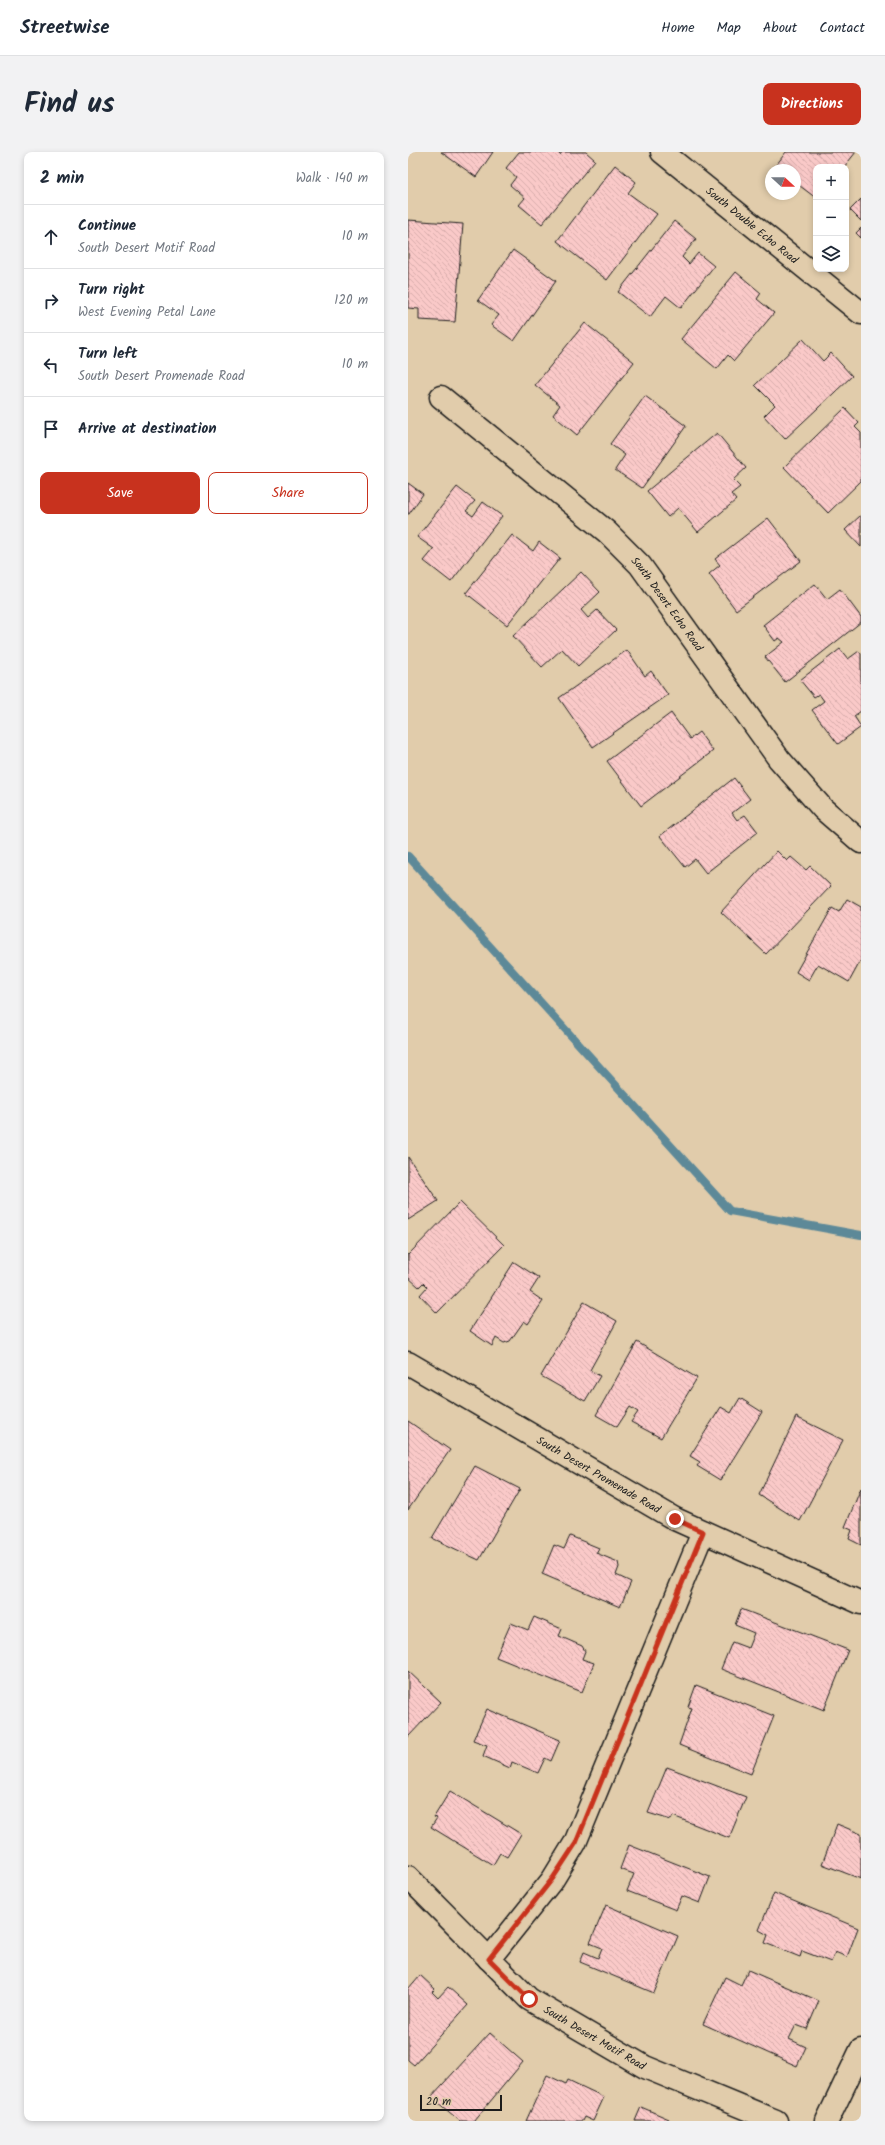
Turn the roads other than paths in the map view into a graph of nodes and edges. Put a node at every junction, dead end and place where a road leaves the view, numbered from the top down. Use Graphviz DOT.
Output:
graph roads {
  1 [pos="662,152"];
  2 [pos="861,313"];
  3 [pos="441,397"];
  4 [pos="861,842"];
  5 [pos="408,1363"];
  6 [pos="703,1532"];
  7 [pos="861,1603"];
  8 [pos="408,1877"];
  9 [pos="489,1959"];
  10 [pos="861,2050"];
  11 [pos="776,2121"];
  12 [pos="828,2121"];
  1 -- 2 [label="street, South Double Echo Road"];
  3 -- 4 [label="street, South Desert Echo Road"];
  5 -- 6 [label="street, South Desert Promenade Road"];
  6 -- 7 [label="street, South Desert Promenade Road"];
  6 -- 9 [label="street"];
  8 -- 9 [label="street, South Desert Motif Road"];
  9 -- 11 [label="street, South Desert Motif Road"];
  10 -- 12 [label="street"];
}
